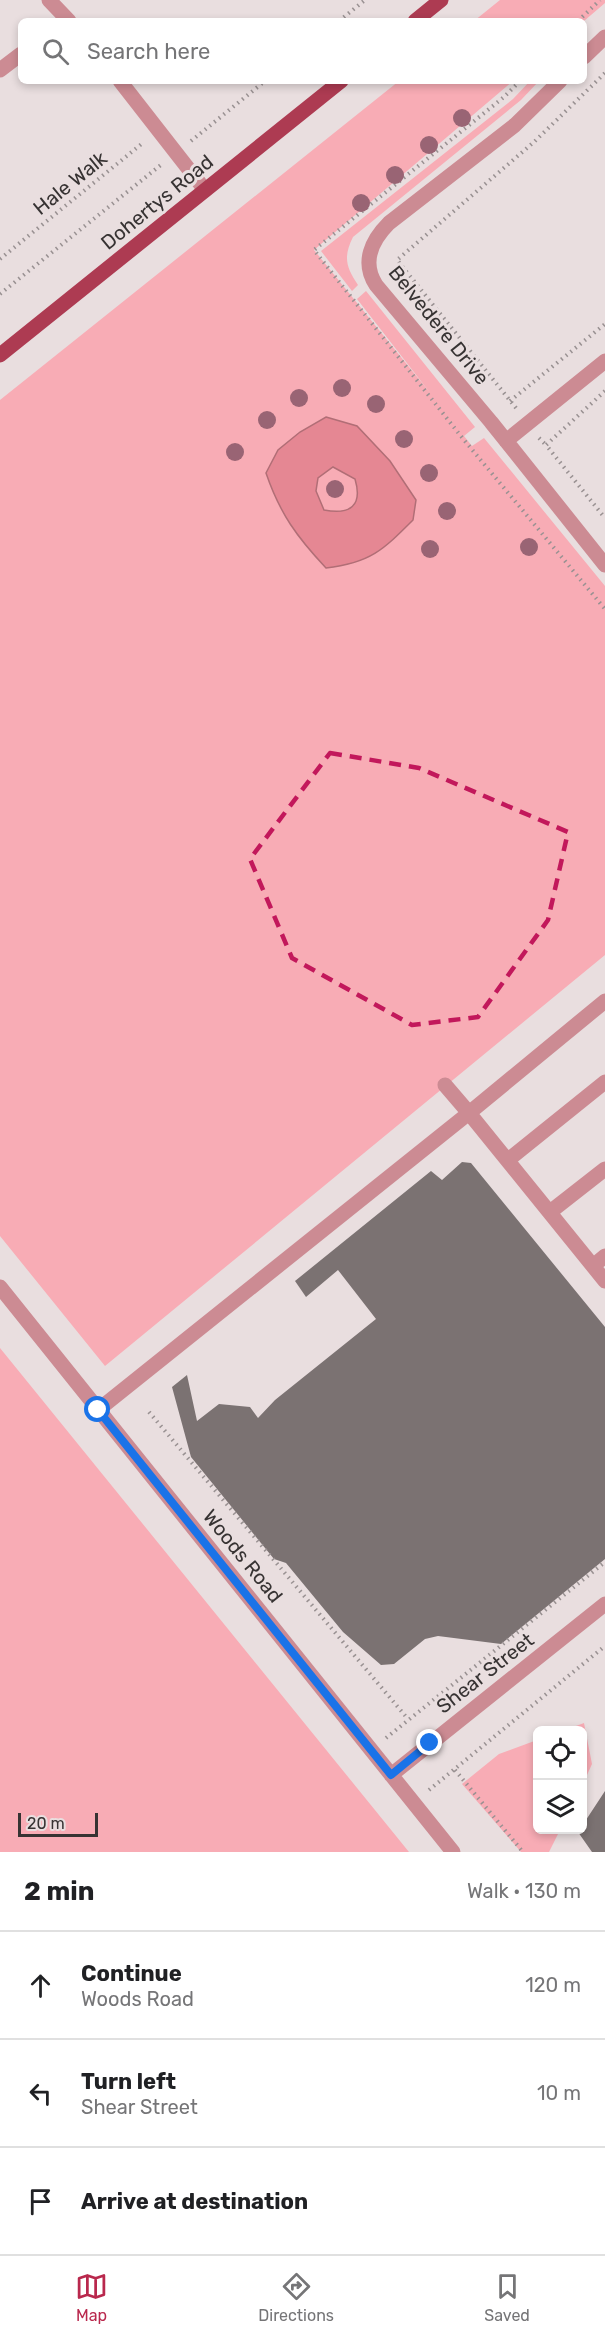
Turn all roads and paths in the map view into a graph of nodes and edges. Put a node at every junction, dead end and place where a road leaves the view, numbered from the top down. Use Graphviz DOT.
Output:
graph roads {
  1 [pos="49,0"];
  2 [pos="365,0"];
  3 [pos="441,0"];
  4 [pos="600,0"];
  5 [pos="63,18"];
  6 [pos="343,18"];
  7 [pos="419,18"];
  8 [pos="581,18"];
  9 [pos="605,37"];
  10 [pos="587,54"];
  11 [pos="18,56"];
  12 [pos="0,70"];
  13 [pos="605,72"];
  14 [pos="122,84"];
  15 [pos="261,84"];
  16 [pos="337,84"];
  17 [pos="517,84"];
  18 [pos="557,84"];
  19 [pos="158,130"];
  20 [pos="176,153"];
  21 [pos="205,190"];
  22 [pos="0,259"];
  23 [pos="0,294"];
  24 [pos="605,324"];
  25 [pos="0,355"];
  26 [pos="605,361"];
  27 [pos="605,391"];
  28 [pos="510,401"];
  29 [pos="528,424"];
  30 [pos="506,441"];
  31 [pos="546,446"];
  32 [pos="605,518"];
  33 [pos="605,565"];
  34 [pos="605,609"];
  35 [pos="605,1001"];
  36 [pos="605,1082"];
  37 [pos="446,1085"];
  38 [pos="469,1113"];
  39 [pos="508,1160"];
  40 [pos="605,1169"];
  41 [pos="550,1212"];
  42 [pos="599,1261"];
  43 [pos="605,1281"];
  44 [pos="0,1287"];
  45 [pos="98,1410"];
  46 [pos="150,1412"];
  47 [pos="605,1562"];
  48 [pos="605,1604"];
  49 [pos="605,1646"];
  50 [pos="408,1719"];
  51 [pos="372,1750"];
  52 [pos="455,1770"];
  53 [pos="391,1775"];
  54 [pos="413,1803"];
  55 [pos="453,1852"];
  56 [pos="523,1852"];
  1 -- 5 [label="street"];
  2 -- 6 [label="path"];
  3 -- 7 [label="main road"];
  4 -- 8 [label="path"];
  9 -- 10 [label="street"];
  11 -- 12 [label="street"];
  13 -- 28 [label="path"];
  14 -- 19 [label="street"];
  15 -- 20 [label="path"];
  16 -- 21 [label="main road, Dohertys Road"];
  17 -- 34 [label="path"];
  18 -- 30 [label="street, Belvedere Drive"];
  19 -- 20 [label="street"];
  19 -- 22 [label="path, Hale Walk"];
  20 -- 21 [label="street"];
  20 -- 23 [label="path"];
  21 -- 25 [label="main road, Dohertys Road"];
  24 -- 28 [label="path"];
  26 -- 29 [label="street"];
  27 -- 31 [label="path"];
  28 -- 29 [label="path"];
  29 -- 30 [label="street"];
  29 -- 31 [label="path"];
  30 -- 33 [label="street, Belvedere Drive"];
  31 -- 32 [label="path"];
  35 -- 38 [label="street"];
  36 -- 39 [label="street"];
  37 -- 38 [label="street"];
  38 -- 39 [label="street"];
  38 -- 45 [label="street"];
  39 -- 41 [label="street"];
  40 -- 41 [label="street"];
  41 -- 42 [label="street"];
  42 -- 43 [label="street"];
  44 -- 45 [label="street, Woods Road"];
  45 -- 51 [label="street, Woods Road"];
  46 -- 50 [label="path"];
  47 -- 50 [label="path"];
  48 -- 53 [label="street, Shear Street"];
  49 -- 52 [label="path"];
  50 -- 51 [label="path"];
  51 -- 53 [label="street, Woods Road"];
  52 -- 54 [label="path"];
  52 -- 56 [label="path"];
  53 -- 54 [label="street, Woods Road"];
  54 -- 55 [label="street, Woods Road"];
}
